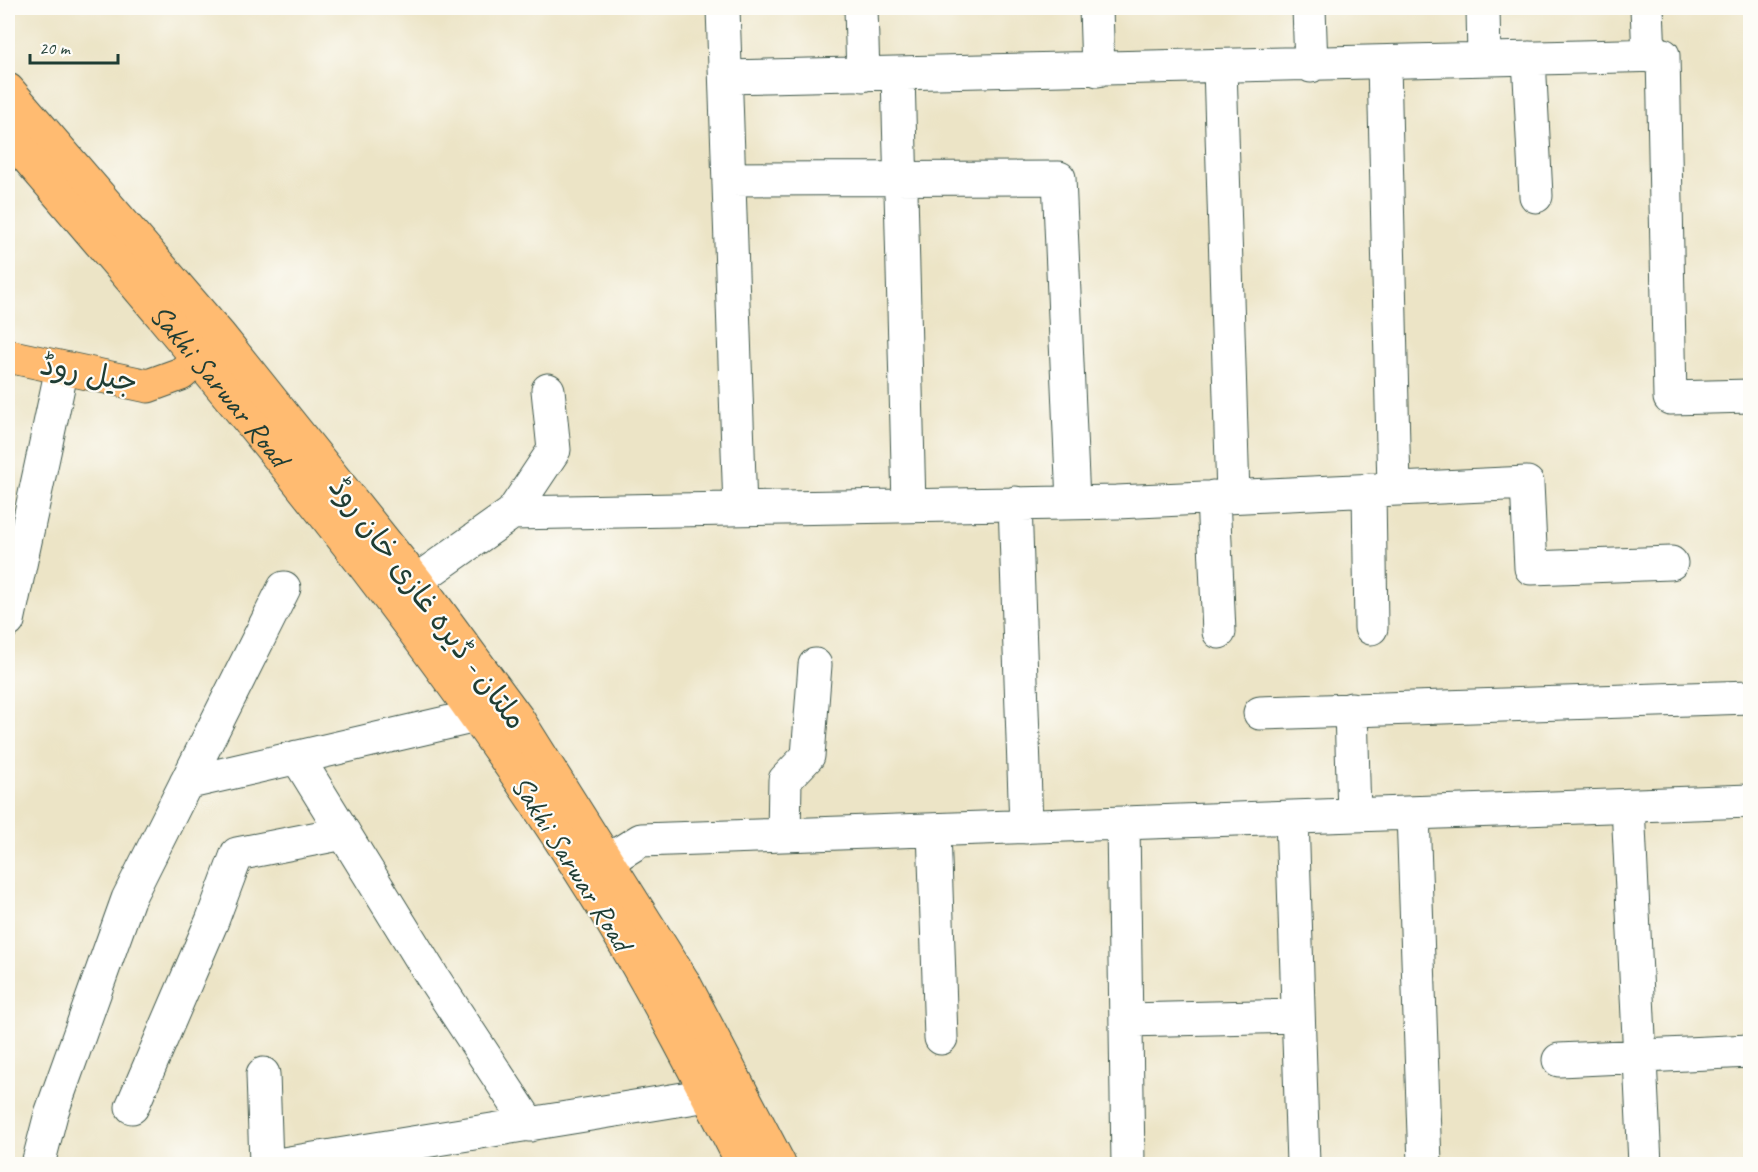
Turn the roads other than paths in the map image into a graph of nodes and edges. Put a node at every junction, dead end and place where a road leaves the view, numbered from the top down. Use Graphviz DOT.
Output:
graph roads {
  1 [pos="723,8"];
  2 [pos="861,8"];
  3 [pos="1096,8"];
  4 [pos="1309,8"];
  5 [pos="1483,8"];
  6 [pos="1647,8"];
  7 [pos="1649,56"];
  8 [pos="1529,58"];
  9 [pos="1484,59"];
  10 [pos="1384,63"];
  11 [pos="1311,66"];
  12 [pos="1220,68"];
  13 [pos="1098,70"];
  14 [pos="898,74"];
  15 [pos="863,75"];
  16 [pos="726,77"];
  17 [pos="8,90"];
  18 [pos="8,135"];
  19 [pos="901,178"];
  20 [pos="729,179"];
  21 [pos="1536,196"];
  22 [pos="8,356"];
  23 [pos="200,358"];
  24 [pos="62,368"];
  25 [pos="548,390"];
  26 [pos="1750,396"];
  27 [pos="1382,490"];
  28 [pos="1223,497"];
  29 [pos="1073,502"];
  30 [pos="1016,503"];
  31 [pos="909,505"];
  32 [pos="740,509"];
  33 [pos="512,513"];
  34 [pos="1671,563"];
  35 [pos="416,581"];
  36 [pos="284,588"];
  37 [pos="8,621"];
  38 [pos="1371,628"];
  39 [pos="1220,632"];
  40 [pos="815,665"];
  41 [pos="1750,697"];
  42 [pos="1351,709"];
  43 [pos="1260,713"];
  44 [pos="476,716"];
  45 [pos="297,757"];
  46 [pos="186,783"];
  47 [pos="1750,801"];
  48 [pos="1628,806"];
  49 [pos="1413,813"];
  50 [pos="1354,815"];
  51 [pos="1292,817"];
  52 [pos="1123,823"];
  53 [pos="1026,827"];
  54 [pos="934,830"];
  55 [pos="344,833"];
  56 [pos="784,835"];
  57 [pos="607,861"];
  58 [pos="671,992"];
  59 [pos="1298,1016"];
  60 [pos="1126,1020"];
  61 [pos="941,1038"];
  62 [pos="1750,1051"];
  63 [pos="1641,1055"];
  64 [pos="1559,1060"];
  65 [pos="263,1074"];
  66 [pos="708,1095"];
  67 [pos="132,1107"];
  68 [pos="530,1125"];
  69 [pos="378,1157"];
  70 [pos="38,1164"];
  71 [pos="266,1164"];
  72 [pos="283,1164"];
  73 [pos="743,1164"];
  74 [pos="779,1164"];
  75 [pos="1128,1164"];
  76 [pos="1303,1164"];
  77 [pos="1425,1164"];
  78 [pos="1645,1164"];
  1 -- 16 [label="street"];
  2 -- 15 [label="street"];
  3 -- 13 [label="street"];
  4 -- 11 [label="street"];
  5 -- 9 [label="street"];
  6 -- 7 [label="street"];
  7 -- 8 [label="street"];
  7 -- 26 [label="street"];
  8 -- 9 [label="street"];
  8 -- 21 [label="street"];
  9 -- 10 [label="street"];
  10 -- 11 [label="street"];
  10 -- 27 [label="street"];
  11 -- 12 [label="street"];
  12 -- 13 [label="street"];
  12 -- 28 [label="street"];
  13 -- 14 [label="street"];
  14 -- 15 [label="street"];
  14 -- 19 [label="street"];
  15 -- 16 [label="street"];
  16 -- 20 [label="street"];
  17 -- 35 [label="main road, ملتان - ڈیرہ غازی خان روڈ"];
  18 -- 23 [label="main road, Sakhi Sarwar Road"];
  19 -- 20 [label="street"];
  19 -- 29 [label="street"];
  19 -- 31 [label="street"];
  20 -- 32 [label="street"];
  22 -- 24 [label="main road, جیل روڈ"];
  23 -- 24 [label="main road, جیل روڈ"];
  23 -- 44 [label="main road, Sakhi Sarwar Road"];
  24 -- 37 [label="street"];
  25 -- 33 [label="street"];
  27 -- 28 [label="street"];
  27 -- 34 [label="street"];
  27 -- 38 [label="street"];
  28 -- 29 [label="street"];
  28 -- 39 [label="street"];
  29 -- 30 [label="street"];
  30 -- 31 [label="street"];
  30 -- 53 [label="street"];
  31 -- 32 [label="street"];
  32 -- 33 [label="street"];
  33 -- 35 [label="street"];
  35 -- 57 [label="main road, ملتان - ڈیرہ غازی خان روڈ"];
  36 -- 46 [label="street"];
  40 -- 56 [label="street"];
  41 -- 42 [label="street"];
  42 -- 43 [label="street"];
  42 -- 50 [label="street"];
  44 -- 45 [label="street"];
  44 -- 58 [label="main road, Sakhi Sarwar Road"];
  45 -- 46 [label="street"];
  45 -- 55 [label="street"];
  46 -- 70 [label="street"];
  47 -- 48 [label="street"];
  48 -- 49 [label="street"];
  48 -- 63 [label="street"];
  49 -- 50 [label="street"];
  49 -- 77 [label="street"];
  50 -- 51 [label="street"];
  51 -- 52 [label="street"];
  51 -- 59 [label="street"];
  52 -- 53 [label="street"];
  52 -- 60 [label="street"];
  53 -- 54 [label="street"];
  54 -- 56 [label="street"];
  54 -- 61 [label="street"];
  55 -- 67 [label="street"];
  55 -- 68 [label="street"];
  56 -- 57 [label="street"];
  57 -- 58 [label="main road, ملتان - ڈیرہ غازی خان روڈ"];
  58 -- 66 [label="main road, Sakhi Sarwar Road"];
  58 -- 74 [label="main road, ملتان - ڈیرہ غازی خان روڈ"];
  59 -- 60 [label="street"];
  59 -- 76 [label="street"];
  60 -- 75 [label="street"];
  62 -- 63 [label="street"];
  63 -- 64 [label="street"];
  63 -- 78 [label="street"];
  65 -- 71 [label="street"];
  66 -- 68 [label="street"];
  66 -- 73 [label="main road, Sakhi Sarwar Road"];
  68 -- 69 [label="street"];
  69 -- 72 [label="street"];
}
